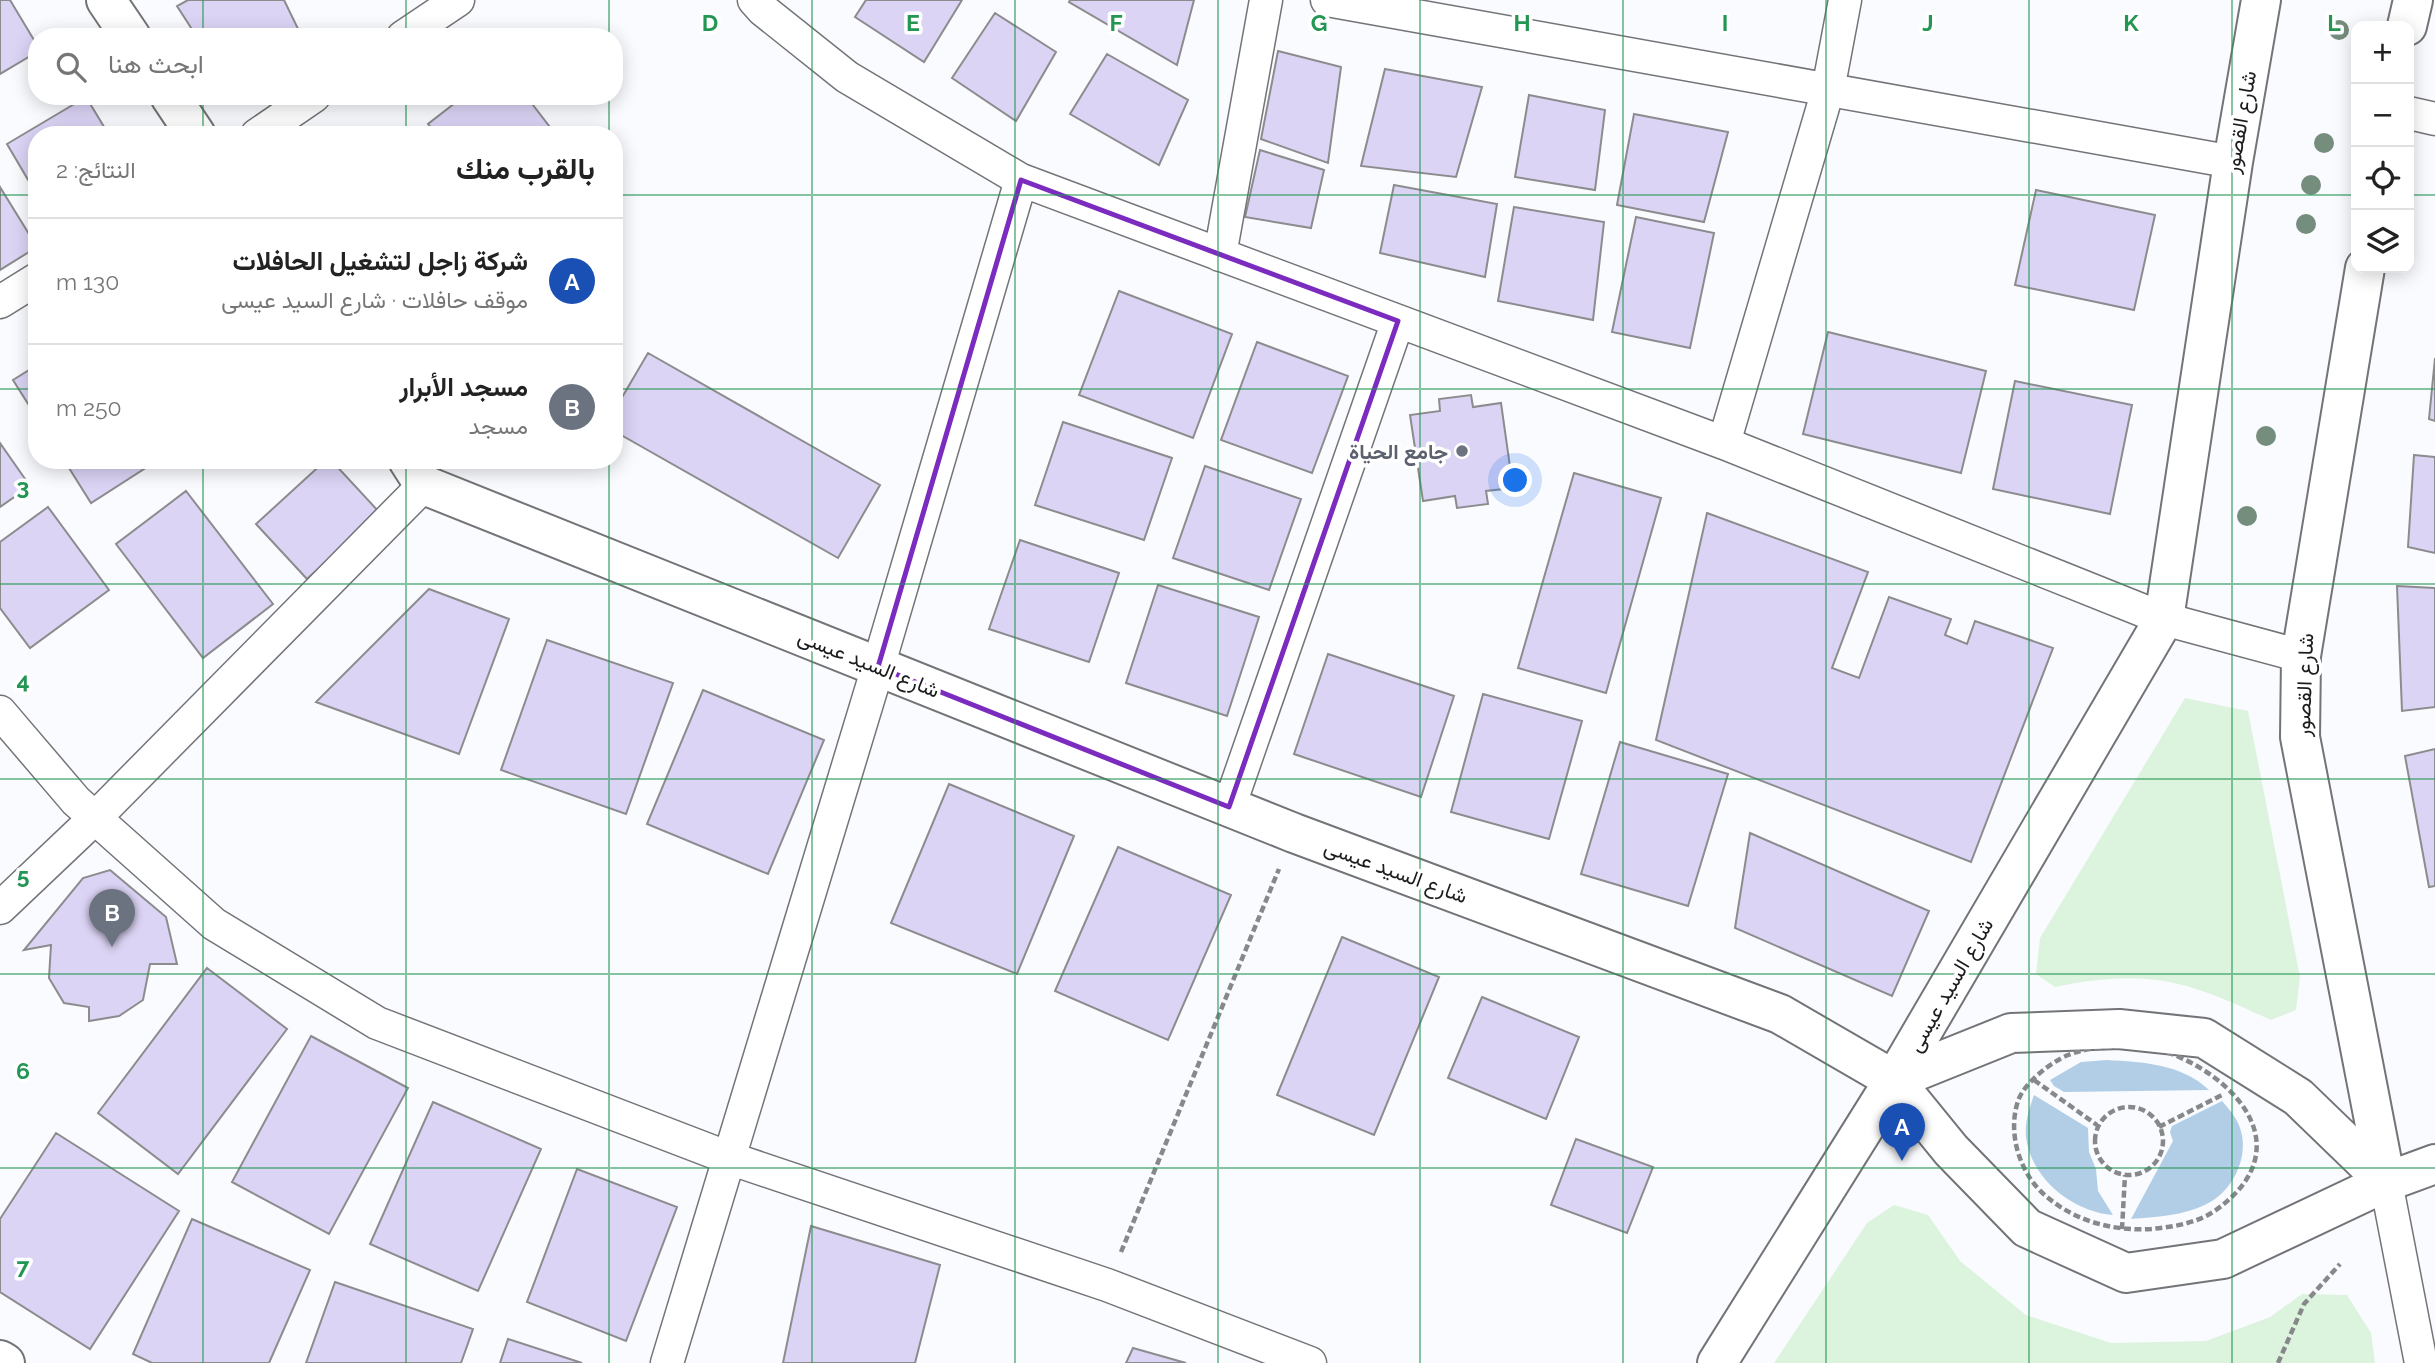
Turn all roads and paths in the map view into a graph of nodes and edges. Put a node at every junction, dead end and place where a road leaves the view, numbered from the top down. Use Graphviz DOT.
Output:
graph roads {
  1 [pos="106,0"];
  2 [pos="458,0"];
  3 [pos="754,0"];
  4 [pos="1266,0"];
  5 [pos="1327,0"];
  6 [pos="1844,0"];
  7 [pos="2261,0"];
  8 [pos="2413,0"];
  9 [pos="2408,21"];
  10 [pos="125,28"];
  11 [pos="416,28"];
  12 [pos="1828,90"];
  13 [pos="176,105"];
  14 [pos="301,105"];
  15 [pos="2414,115"];
  16 [pos="2435,119"];
  17 [pos="190,126"];
  18 [pos="270,126"];
  19 [pos="2232,162"];
  20 [pos="1021,180"];
  21 [pos="1220,255"];
  22 [pos="2364,273"];
  23 [pos="28,285"];
  24 [pos="0,302"];
  25 [pos="1398,321"];
  26 [pos="1724,443"];
  27 [pos="416,472"];
  28 [pos="2164,619"];
  29 [pos="2301,656"];
  30 [pos="878,667"];
  31 [pos="0,712"];
  32 [pos="1229,807"];
  33 [pos="96,817"];
  34 [pos="1294,833"];
  35 [pos="0,908"];
  36 [pos="1894,1080"];
  37 [pos="2034,1080"];
  38 [pos="2232,1090"];
  39 [pos="2097,1125"];
  40 [pos="2159,1127"];
  41 [pos="729,1158"];
  42 [pos="2435,1164"];
  43 [pos="2125,1175"];
  44 [pos="2386,1182"];
  45 [pos="2122,1229"];
  46 [pos="2340,1264"];
  47 [pos="1107,1285"];
  48 [pos="0,1360"];
  49 [pos="5,1363"];
  50 [pos="667,1363"];
  51 [pos="1310,1363"];
  52 [pos="1717,1363"];
  53 [pos="2278,1363"];
  54 [pos="2421,1363"];
  1 -- 10 [label="street"];
  2 -- 11 [label="street"];
  3 -- 20 [label="street"];
  4 -- 21 [label="street"];
  5 -- 12 [label="street"];
  6 -- 12 [label="street"];
  7 -- 19 [label="street, شارع القصور"];
  8 -- 9 [label="street"];
  12 -- 19 [label="street"];
  12 -- 26 [label="street"];
  13 -- 17 [label="street"];
  14 -- 18 [label="street"];
  15 -- 16 [label="street"];
  19 -- 28 [label="street, شارع القصور"];
  20 -- 21 [label="street"];
  20 -- 30 [label="street"];
  21 -- 25 [label="street"];
  22 -- 29 [label="street, شارع القصور"];
  23 -- 24 [label="street"];
  25 -- 26 [label="street"];
  25 -- 32 [label="street"];
  26 -- 28 [label="street"];
  27 -- 30 [label="street, شارع السيد عيسى"];
  27 -- 33 [label="street"];
  28 -- 29 [label="street"];
  28 -- 36 [label="street, شارع السيد عيسى"];
  29 -- 44 [label="street, شارع القصور"];
  30 -- 32 [label="street, شارع السيد عيسى"];
  30 -- 41 [label="street"];
  31 -- 33 [label="street"];
  32 -- 34 [label="street, شارع السيد عيسى"];
  33 -- 35 [label="street"];
  33 -- 41 [label="street"];
  34 -- 36 [label="street, شارع السيد عيسى"];
  34 -- 47 [label="path"];
  36 -- 44 [label="street"];
  36 -- 44 [label="street"];
  36 -- 52 [label="street"];
  37 -- 38 [label="path"];
  37 -- 39 [label="path"];
  37 -- 45 [label="path"];
  38 -- 40 [label="path"];
  38 -- 45 [label="path"];
  39 -- 40 [label="path"];
  39 -- 43 [label="path"];
  40 -- 43 [label="path"];
  41 -- 47 [label="street"];
  41 -- 50 [label="street"];
  42 -- 44 [label="street"];
  43 -- 45 [label="path"];
  44 -- 54 [label="street"];
  46 -- 53 [label="path"];
  47 -- 51 [label="street"];
  48 -- 49 [label="street"];
}
